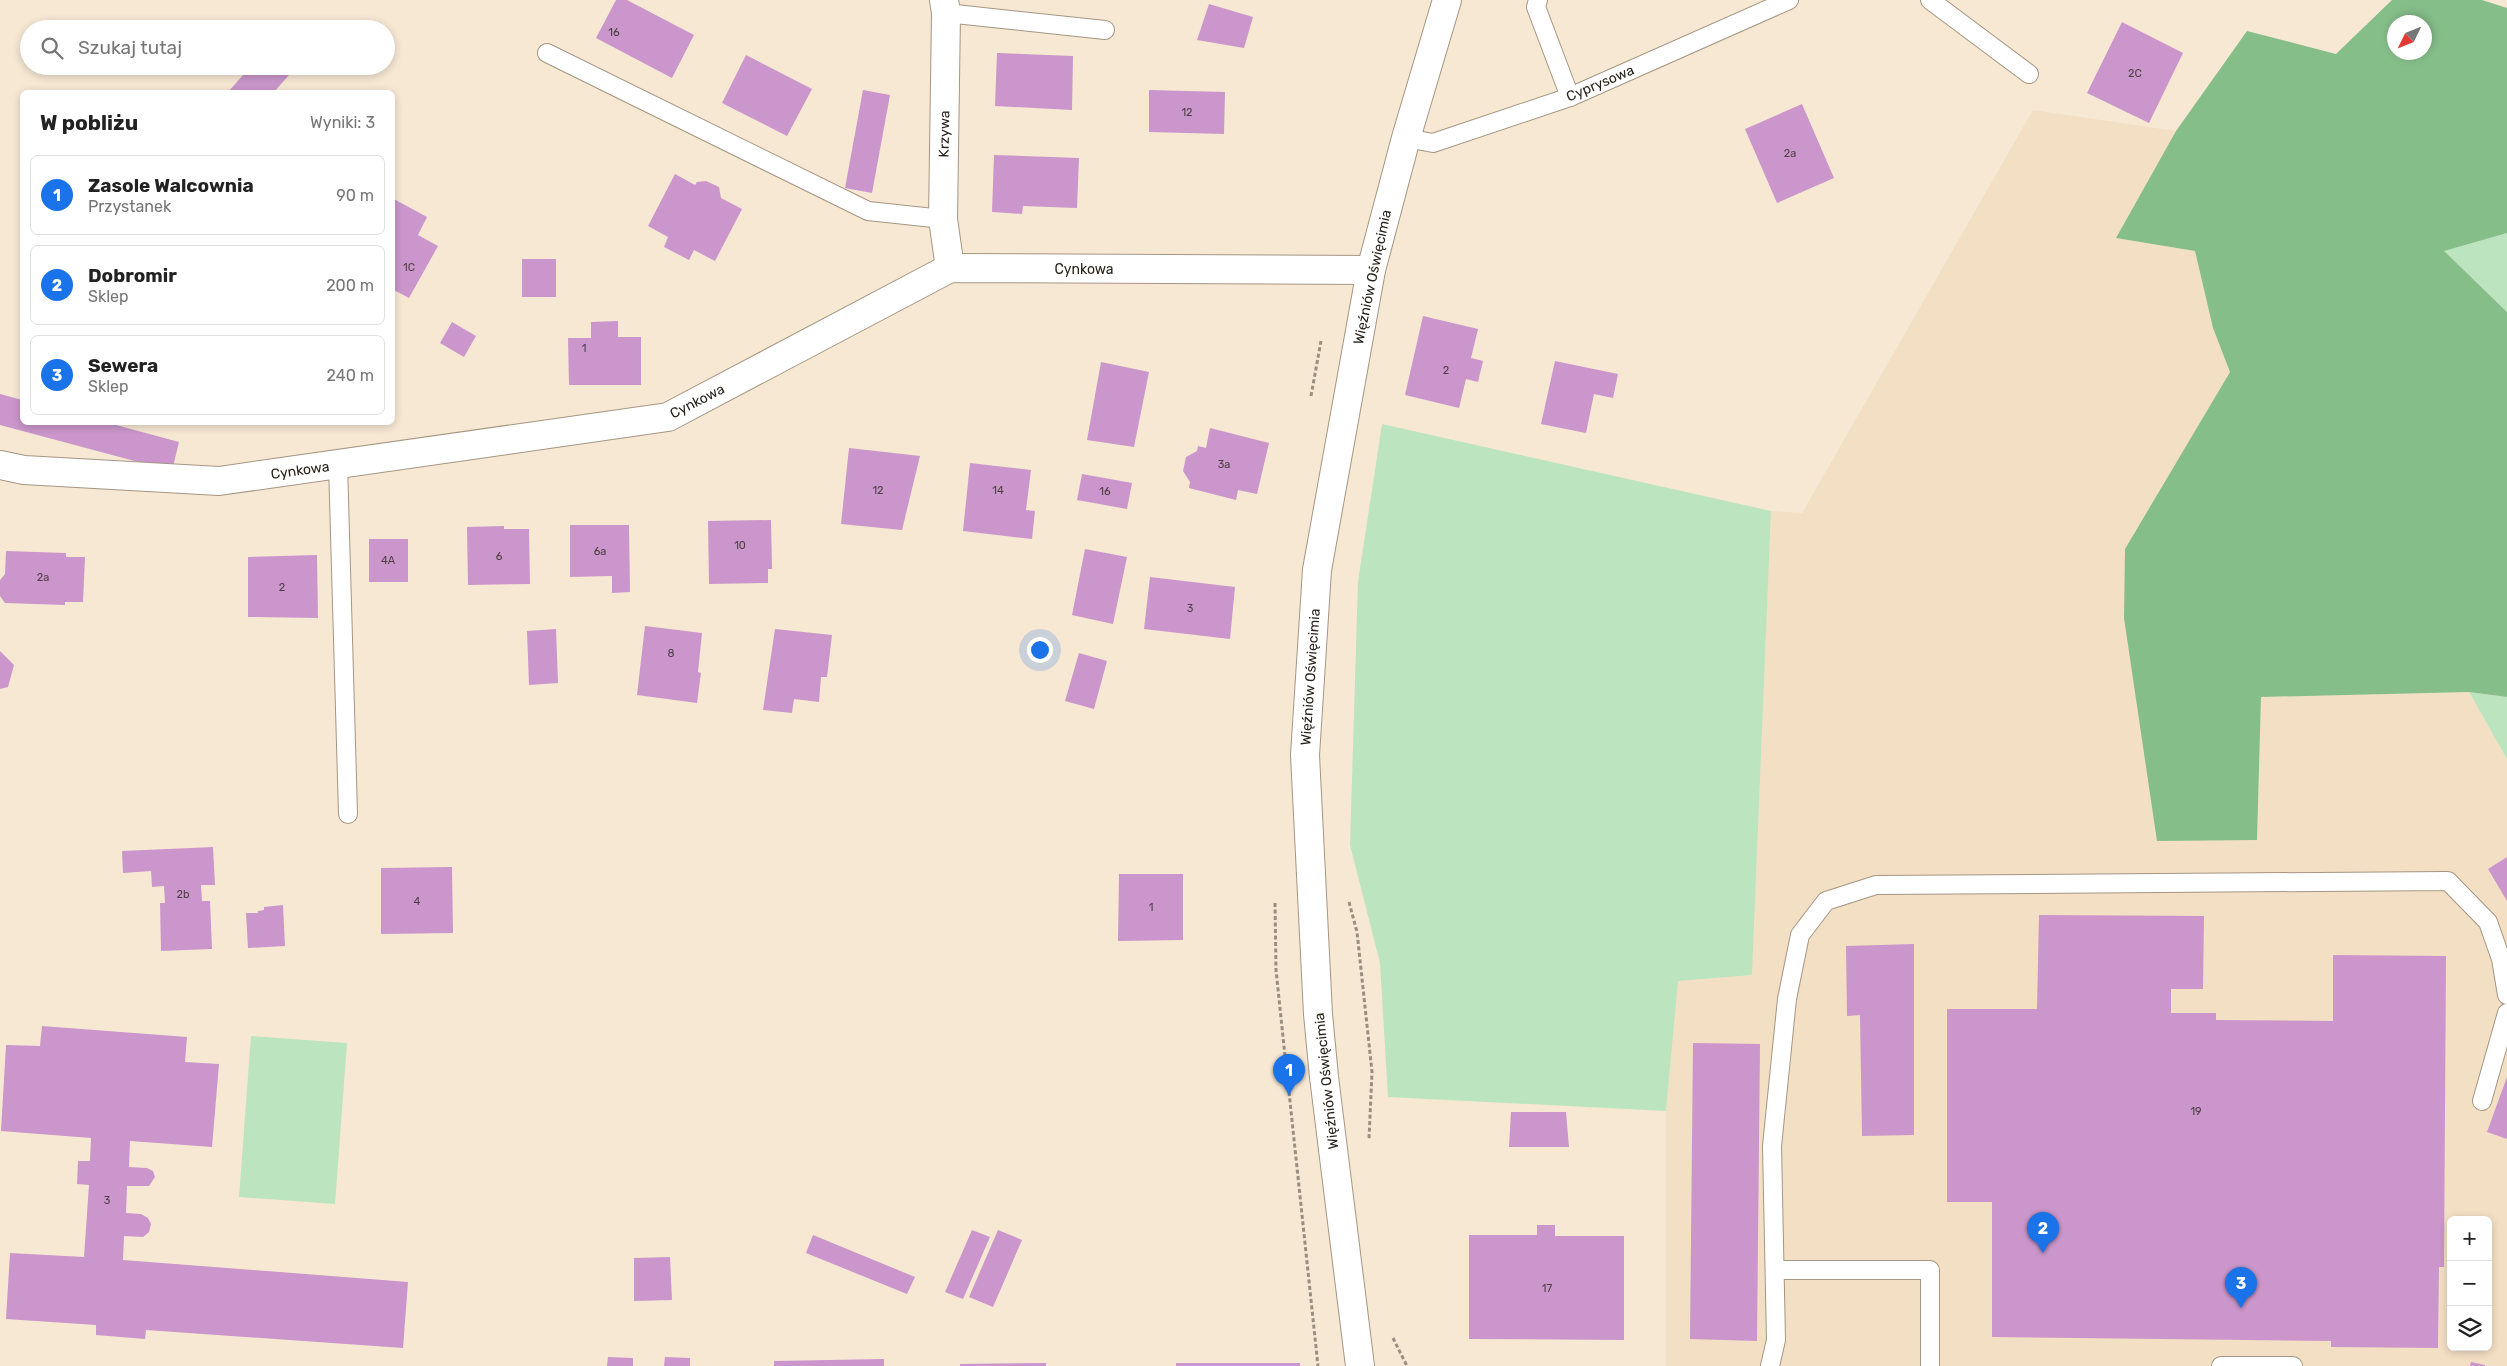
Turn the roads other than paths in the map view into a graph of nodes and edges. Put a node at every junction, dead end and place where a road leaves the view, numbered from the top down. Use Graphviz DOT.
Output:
graph roads {
  1 [pos="1447,0"];
  2 [pos="1538,0"];
  3 [pos="1788,0"];
  4 [pos="1930,0"];
  5 [pos="945,7"];
  6 [pos="1106,30"];
  7 [pos="547,53"];
  8 [pos="2029,74"];
  9 [pos="1570,97"];
  10 [pos="1406,138"];
  11 [pos="943,219"];
  12 [pos="950,268"];
  13 [pos="1371,270"];
  14 [pos="338,464"];
  15 [pos="0,465"];
  16 [pos="348,814"];
  17 [pos="2507,995"];
  18 [pos="2507,1013"];
  19 [pos="2482,1102"];
  20 [pos="1776,1270"];
  21 [pos="1360,1366"];
  22 [pos="1770,1366"];
  23 [pos="1930,1366"];
  24 [pos="2221,1366"];
  25 [pos="2293,1366"];
  1 -- 10 [label="street, Więźniów Oświęcimia"];
  2 -- 9 [label="lane"];
  3 -- 9 [label="lane, Cyprysowa"];
  4 -- 8 [label="lane"];
  5 -- 6 [label="lane"];
  5 -- 11 [label="street, Krzywa"];
  7 -- 11 [label="lane"];
  9 -- 10 [label="lane, Cyprysowa"];
  10 -- 13 [label="street, Więźniów Oświęcimia"];
  11 -- 12 [label="street, Krzywa"];
  12 -- 13 [label="street, Cynkowa"];
  12 -- 14 [label="street, Cynkowa"];
  13 -- 21 [label="street, Więźniów Oświęcimia"];
  14 -- 15 [label="street, Cynkowa"];
  14 -- 16 [label="lane"];
  17 -- 20 [label="lane"];
  18 -- 19 [label="lane"];
  20 -- 22 [label="lane"];
  20 -- 23 [label="lane"];
  24 -- 25 [label="lane"];
}
